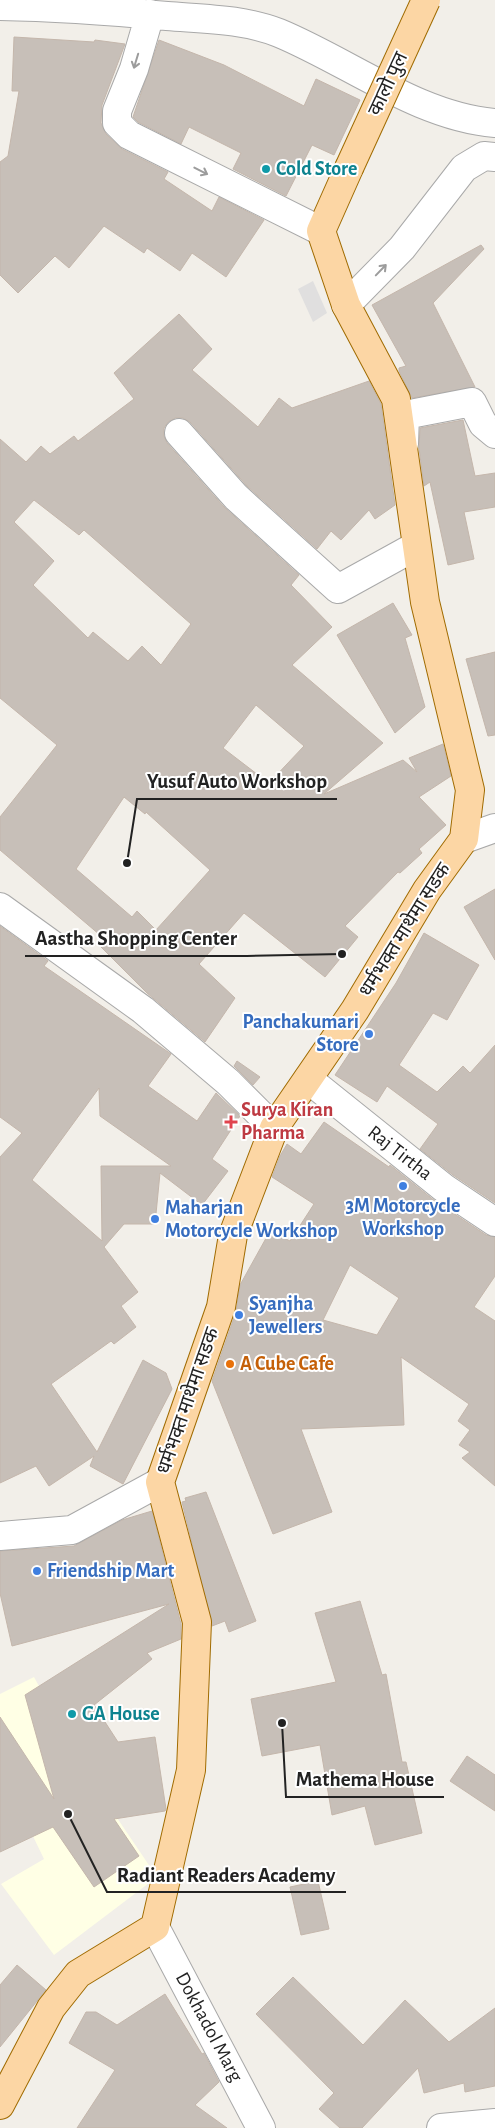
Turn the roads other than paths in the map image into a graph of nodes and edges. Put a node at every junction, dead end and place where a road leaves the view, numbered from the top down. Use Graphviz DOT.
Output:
graph roads {
  1 [pos="426,0"];
  2 [pos="0,6"];
  3 [pos="150,14"];
  4 [pos="495,123"];
  5 [pos="495,157"];
  6 [pos="320,232"];
  7 [pos="346,305"];
  8 [pos="179,433"];
  9 [pos="495,434"];
  10 [pos="404,446"];
  11 [pos="416,546"];
  12 [pos="495,828"];
  13 [pos="464,839"];
  14 [pos="0,907"];
  15 [pos="308,1079"];
  16 [pos="274,1128"];
  17 [pos="495,1222"];
  18 [pos="160,1482"];
  19 [pos="0,1536"];
  20 [pos="156,1927"];
  21 [pos="0,2105"];
  22 [pos="495,2123"];
  23 [pos="262,2128"];
  24 [pos="441,2128"];
  1 -- 6 [label="main road, कालो पुल, bridge"];
  2 -- 3 [label="street"];
  3 -- 4 [label="street"];
  3 -- 6 [label="street, one-way"];
  7 -- 5 [label="street, one-way"];
  6 -- 7 [label="main road"];
  7 -- 10 [label="main road"];
  8 -- 11 [label="street"];
  9 -- 10 [label="street"];
  10 -- 11 [label="main road"];
  11 -- 13 [label="main road"];
  12 -- 13 [label="street"];
  13 -- 15 [label="main road, धर्मभक्त माथेमा सडक"];
  14 -- 16 [label="street"];
  15 -- 16 [label="main road, धर्मभक्त माथेमा सडक"];
  15 -- 17 [label="street, Raj Tirtha"];
  16 -- 18 [label="main road, धर्मभक्त माथेमा सडक"];
  18 -- 19 [label="street"];
  18 -- 20 [label="main road, धर्मभक्त माथेमा सडक"];
  20 -- 21 [label="main road"];
  20 -- 23 [label="street, Dokhadol Marg"];
  22 -- 24 [label="street"];
}
